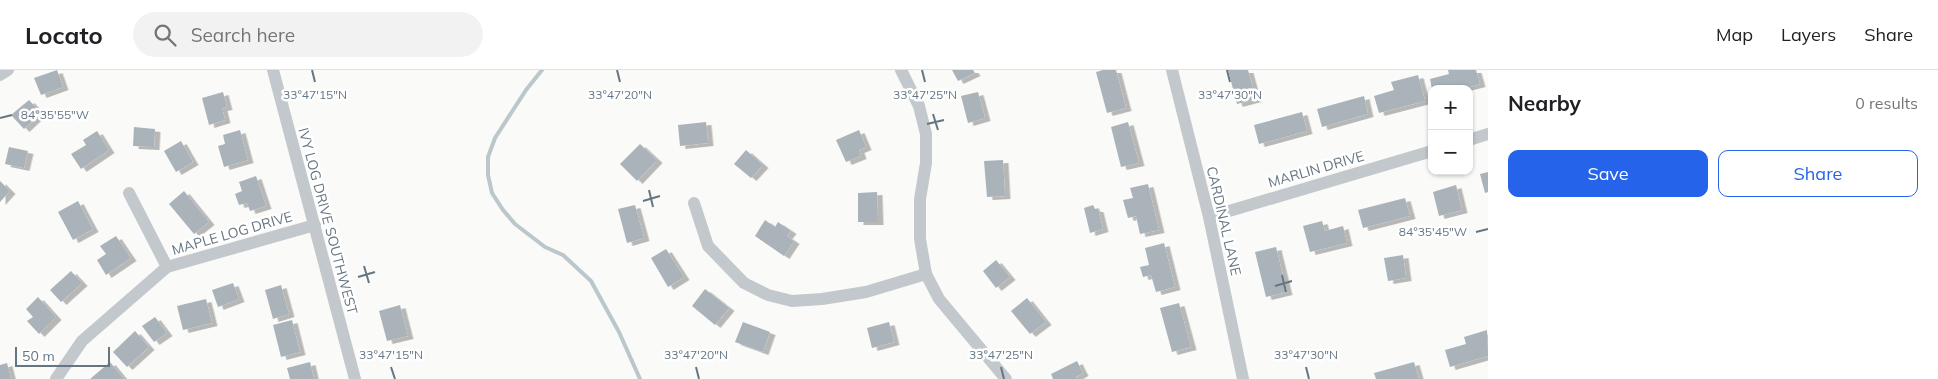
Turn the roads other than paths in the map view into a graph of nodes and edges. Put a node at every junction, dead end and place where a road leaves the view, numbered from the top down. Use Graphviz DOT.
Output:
graph roads {
  1 [pos="8,70"];
  2 [pos="273,70"];
  3 [pos="901,70"];
  4 [pos="1172,70"];
  5 [pos="0,75"];
  6 [pos="1488,134"];
  7 [pos="1473,139"];
  8 [pos="1428,152"];
  9 [pos="128,193"];
  10 [pos="694,203"];
  11 [pos="1209,217"];
  12 [pos="315,225"];
  13 [pos="167,267"];
  14 [pos="926,274"];
  15 [pos="56,379"];
  16 [pos="355,379"];
  17 [pos="1006,379"];
  18 [pos="1243,379"];
  1 -- 5 [label="street"];
  2 -- 12 [label="street, IVY LOG DRIVE SOUTHWEST"];
  3 -- 14 [label="street"];
  4 -- 11 [label="street, CARDINAL LANE"];
  6 -- 7 [label="street"];
  8 -- 11 [label="street, MARLIN DRIVE"];
  9 -- 13 [label="street"];
  10 -- 14 [label="street"];
  11 -- 18 [label="street, CARDINAL LANE"];
  12 -- 13 [label="street, MAPLE LOG DRIVE"];
  12 -- 16 [label="street, IVY LOG DRIVE SOUTHWEST"];
  13 -- 15 [label="street, MAPLE LOG DRIVE"];
  14 -- 17 [label="street"];
}
